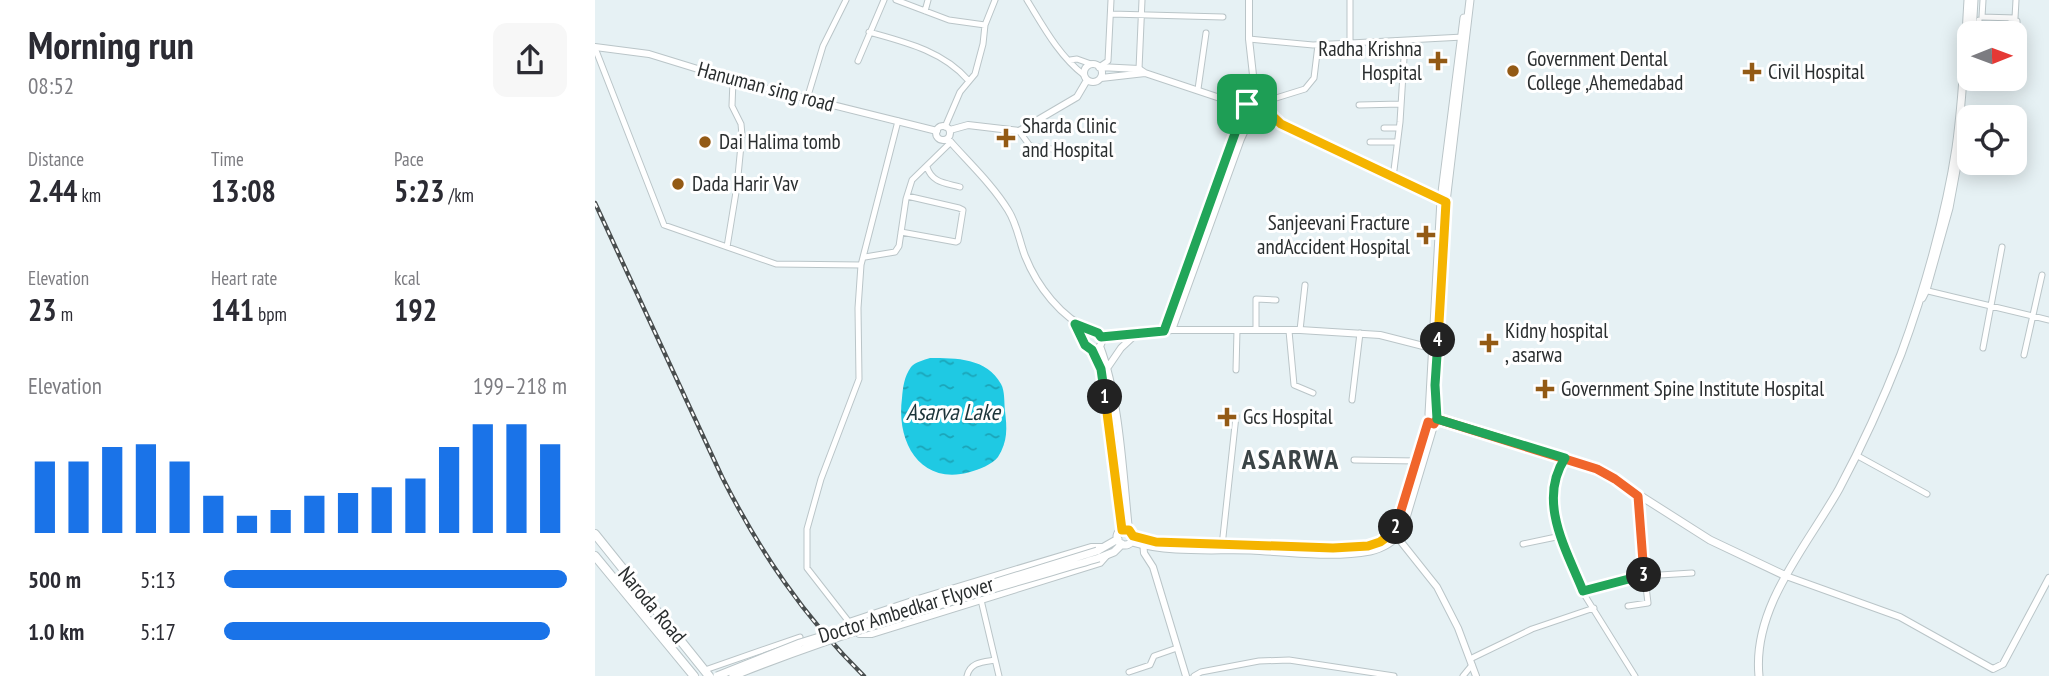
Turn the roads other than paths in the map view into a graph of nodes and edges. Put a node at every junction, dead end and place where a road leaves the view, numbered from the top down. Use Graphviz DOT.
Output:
graph roads {
  1 [pos="846,0"];
  2 [pos="884,0"];
  3 [pos="896,0"];
  4 [pos="928,0"];
  5 [pos="995,0"];
  6 [pos="1027,0"];
  7 [pos="1111,0"];
  8 [pos="1142,0"];
  9 [pos="1249,0"];
  10 [pos="1350,0"];
  11 [pos="1468,0"];
  12 [pos="1968,0"];
  13 [pos="1974,0"];
  14 [pos="1983,0"];
  15 [pos="2016,0"];
  16 [pos="925,11"];
  17 [pos="1111,14"];
  18 [pos="1142,15"];
  19 [pos="1223,18"];
  20 [pos="1976,20"];
  21 [pos="1996,21"];
  22 [pos="985,25"];
  23 [pos="869,32"];
  24 [pos="1206,33"];
  25 [pos="1464,37"];
  26 [pos="1249,40"];
  27 [pos="1405,42"];
  28 [pos="1350,43"];
  29 [pos="1318,45"];
  30 [pos="595,47"];
  31 [pos="1070,60"];
  32 [pos="858,61"];
  33 [pos="1091,64"];
  34 [pos="1100,67"];
  35 [pos="1142,71"];
  36 [pos="1253,75"];
  37 [pos="1085,78"];
  38 [pos="1101,78"];
  39 [pos="733,80"];
  40 [pos="968,80"];
  41 [pos="1198,89"];
  42 [pos="807,99"];
  43 [pos="1401,104"];
  44 [pos="1264,105"];
  45 [pos="1359,105"];
  46 [pos="1251,109"];
  47 [pos="898,121"];
  48 [pos="1281,124"];
  49 [pos="948,128"];
  50 [pos="1384,128"];
  51 [pos="1399,128"];
  52 [pos="937,131"];
  53 [pos="1019,131"];
  54 [pos="950,141"];
  55 [pos="1370,142"];
  56 [pos="1397,142"];
  57 [pos="1059,150"];
  58 [pos="927,167"];
  59 [pos="1394,170"];
  60 [pos="1957,175"];
  61 [pos="960,187"];
  62 [pos="907,196"];
  63 [pos="1443,201"];
  64 [pos="901,232"];
  65 [pos="727,247"];
  66 [pos="2002,247"];
  67 [pos="865,257"];
  68 [pos="862,265"];
  69 [pos="2042,275"];
  70 [pos="1305,285"];
  71 [pos="1924,290"];
  72 [pos="1248,299"];
  73 [pos="1256,299"];
  74 [pos="1276,300"];
  75 [pos="1990,307"];
  76 [pos="2032,316"];
  77 [pos="2049,320"];
  78 [pos="1075,324"];
  79 [pos="1168,330"];
  80 [pos="1237,330"];
  81 [pos="1256,330"];
  82 [pos="1300,330"];
  83 [pos="1092,331"];
  84 [pos="1289,331"];
  85 [pos="1137,333"];
  86 [pos="1360,333"];
  87 [pos="1101,337"];
  88 [pos="1084,340"];
  89 [pos="1100,346"];
  90 [pos="1983,348"];
  91 [pos="1434,349"];
  92 [pos="1092,350"];
  93 [pos="2024,355"];
  94 [pos="1108,367"];
  95 [pos="1236,370"];
  96 [pos="1313,393"];
  97 [pos="1352,400"];
  98 [pos="1236,416"];
  99 [pos="1433,419"];
  100 [pos="1116,450"];
  101 [pos="1856,455"];
  102 [pos="1565,458"];
  103 [pos="1354,460"];
  104 [pos="1416,461"];
  105 [pos="1927,494"];
  106 [pos="1638,496"];
  107 [pos="595,534"];
  108 [pos="1129,534"];
  109 [pos="1395,534"];
  110 [pos="1561,536"];
  111 [pos="1120,542"];
  112 [pos="1145,543"];
  113 [pos="1523,544"];
  114 [pos="1222,546"];
  115 [pos="1102,553"];
  116 [pos="595,555"];
  117 [pos="1692,573"];
  118 [pos="1644,576"];
  119 [pos="1786,576"];
  120 [pos="2049,578"];
  121 [pos="1583,591"];
  122 [pos="981,600"];
  123 [pos="1628,606"];
  124 [pos="1594,608"];
  125 [pos="849,622"];
  126 [pos="800,637"];
  127 [pos="1177,648"];
  128 [pos="995,660"];
  129 [pos="1471,662"];
  130 [pos="1129,672"];
  131 [pos="707,673"];
  132 [pos="692,676"];
  133 [pos="717,676"];
  134 [pos="733,676"];
  135 [pos="967,676"];
  136 [pos="999,676"];
  137 [pos="1186,676"];
  138 [pos="1194,676"];
  139 [pos="1394,676"];
  140 [pos="1463,676"];
  141 [pos="1476,676"];
  142 [pos="1635,676"];
  143 [pos="1759,676"];
  1 -- 42 [label="street"];
  2 -- 23 [label="street"];
  3 -- 16 [label="street"];
  4 -- 16 [label="street"];
  5 -- 22 [label="street"];
  6 -- 31 [label="street"];
  7 -- 17 [label="street"];
  8 -- 18 [label="street"];
  9 -- 26 [label="street"];
  10 -- 28 [label="street"];
  11 -- 25 [label="main road"];
  12 -- 71 [label="main road"];
  13 -- 20 [label="main road"];
  14 -- 15 [label="street"];
  16 -- 22 [label="street"];
  17 -- 18 [label="street"];
  17 -- 34 [label="street"];
  18 -- 19 [label="street"];
  18 -- 35 [label="street"];
  20 -- 21 [label="street"];
  22 -- 40 [label="street"];
  23 -- 32 [label="street"];
  23 -- 40 [label="street"];
  24 -- 41 [label="street"];
  25 -- 27 [label="street"];
  25 -- 63 [label="main road"];
  26 -- 29 [label="street"];
  26 -- 36 [label="street"];
  27 -- 28 [label="street"];
  27 -- 43 [label="street"];
  28 -- 29 [label="street"];
  29 -- 44 [label="street"];
  30 -- 39 [label="street, Hanuman sing road"];
  30 -- 65 [label="street"];
  31 -- 33 [label="street"];
  31 -- 37 [label="street"];
  33 -- 34 [label="street"];
  33 -- 37 [label="street"];
  34 -- 35 [label="street"];
  34 -- 38 [label="street"];
  35 -- 38 [label="street"];
  35 -- 41 [label="street"];
  36 -- 44 [label="street"];
  36 -- 46 [label="street"];
  37 -- 38 [label="street"];
  37 -- 53 [label="street"];
  39 -- 42 [label="street, Hanuman sing road"];
  39 -- 65 [label="street"];
  40 -- 49 [label="street"];
  41 -- 46 [label="street"];
  42 -- 47 [label="street, Hanuman sing road"];
  43 -- 45 [label="street"];
  43 -- 51 [label="street"];
  44 -- 46 [label="street"];
  44 -- 46 [label="street"];
  44 -- 48 [label="street"];
  46 -- 48 [label="street"];
  46 -- 79 [label="street"];
  47 -- 52 [label="street, Hanuman sing road"];
  47 -- 67 [label="street"];
  48 -- 63 [label="street"];
  49 -- 52 [label="street"];
  49 -- 53 [label="street"];
  49 -- 54 [label="street"];
  50 -- 51 [label="street"];
  51 -- 56 [label="street"];
  52 -- 54 [label="street"];
  53 -- 57 [label="street"];
  54 -- 58 [label="street"];
  54 -- 78 [label="street"];
  55 -- 56 [label="street"];
  56 -- 59 [label="street"];
  58 -- 61 [label="street"];
  58 -- 62 [label="street"];
  60 -- 71 [label="main road"];
  62 -- 64 [label="street"];
  62 -- 64 [label="street"];
  63 -- 91 [label="main road"];
  64 -- 67 [label="street"];
  65 -- 68 [label="street"];
  66 -- 75 [label="street"];
  67 -- 68 [label="street"];
  68 -- 125 [label="street"];
  69 -- 76 [label="street"];
  70 -- 82 [label="street"];
  71 -- 75 [label="street"];
  71 -- 101 [label="main road"];
  72 -- 73 [label="street"];
  73 -- 74 [label="street"];
  73 -- 81 [label="street"];
  75 -- 76 [label="street"];
  75 -- 90 [label="street"];
  76 -- 77 [label="street"];
  76 -- 93 [label="street"];
  78 -- 83 [label="street"];
  78 -- 88 [label="street"];
  79 -- 80 [label="street"];
  79 -- 85 [label="street"];
  80 -- 81 [label="street"];
  80 -- 95 [label="street"];
  81 -- 84 [label="street"];
  82 -- 84 [label="street"];
  82 -- 86 [label="street"];
  83 -- 87 [label="street"];
  83 -- 88 [label="street"];
  84 -- 96 [label="street"];
  85 -- 87 [label="street"];
  85 -- 94 [label="street"];
  86 -- 91 [label="street"];
  86 -- 97 [label="street"];
  87 -- 89 [label="street"];
  88 -- 92 [label="street"];
  89 -- 92 [label="street"];
  89 -- 94 [label="street"];
  91 -- 99 [label="main road"];
  92 -- 100 [label="street"];
  94 -- 100 [label="street"];
  98 -- 114 [label="street"];
  99 -- 102 [label="main road"];
  99 -- 104 [label="main road"];
  99 -- 109 [label="main road"];
  100 -- 108 [label="street"];
  100 -- 108 [label="street"];
  101 -- 105 [label="street"];
  101 -- 119 [label="main road"];
  102 -- 106 [label="main road"];
  102 -- 110 [label="street"];
  103 -- 104 [label="street"];
  104 -- 109 [label="main road"];
  106 -- 118 [label="street"];
  106 -- 119 [label="main road"];
  107 -- 131 [label="main road, Naroda Road"];
  108 -- 111 [label="main road"];
  108 -- 111 [label="main road"];
  108 -- 112 [label="main road"];
  109 -- 114 [label="main road"];
  109 -- 129 [label="street"];
  110 -- 113 [label="street"];
  110 -- 121 [label="street"];
  111 -- 115 [label="main road"];
  112 -- 114 [label="main road"];
  112 -- 127 [label="street"];
  115 -- 122 [label="street"];
  115 -- 125 [label="street"];
  115 -- 133 [label="main road, Doctor Ambedkar Flyover, bridge"];
  115 -- 134 [label="main road, Doctor Ambedkar Flyover, bridge"];
  116 -- 132 [label="main road, Naroda Road"];
  117 -- 118 [label="street"];
  118 -- 121 [label="street"];
  118 -- 123 [label="street"];
  119 -- 120 [label="street"];
  119 -- 143 [label="main road"];
  121 -- 124 [label="street"];
  122 -- 125 [label="street"];
  122 -- 128 [label="street"];
  124 -- 129 [label="street"];
  124 -- 142 [label="street"];
  126 -- 131 [label="street"];
  127 -- 130 [label="street"];
  127 -- 137 [label="street"];
  128 -- 135 [label="street"];
  128 -- 136 [label="street"];
  129 -- 140 [label="street"];
  129 -- 141 [label="street"];
  131 -- 132 [label="street"];
  138 -- 139 [label="street"];
}
